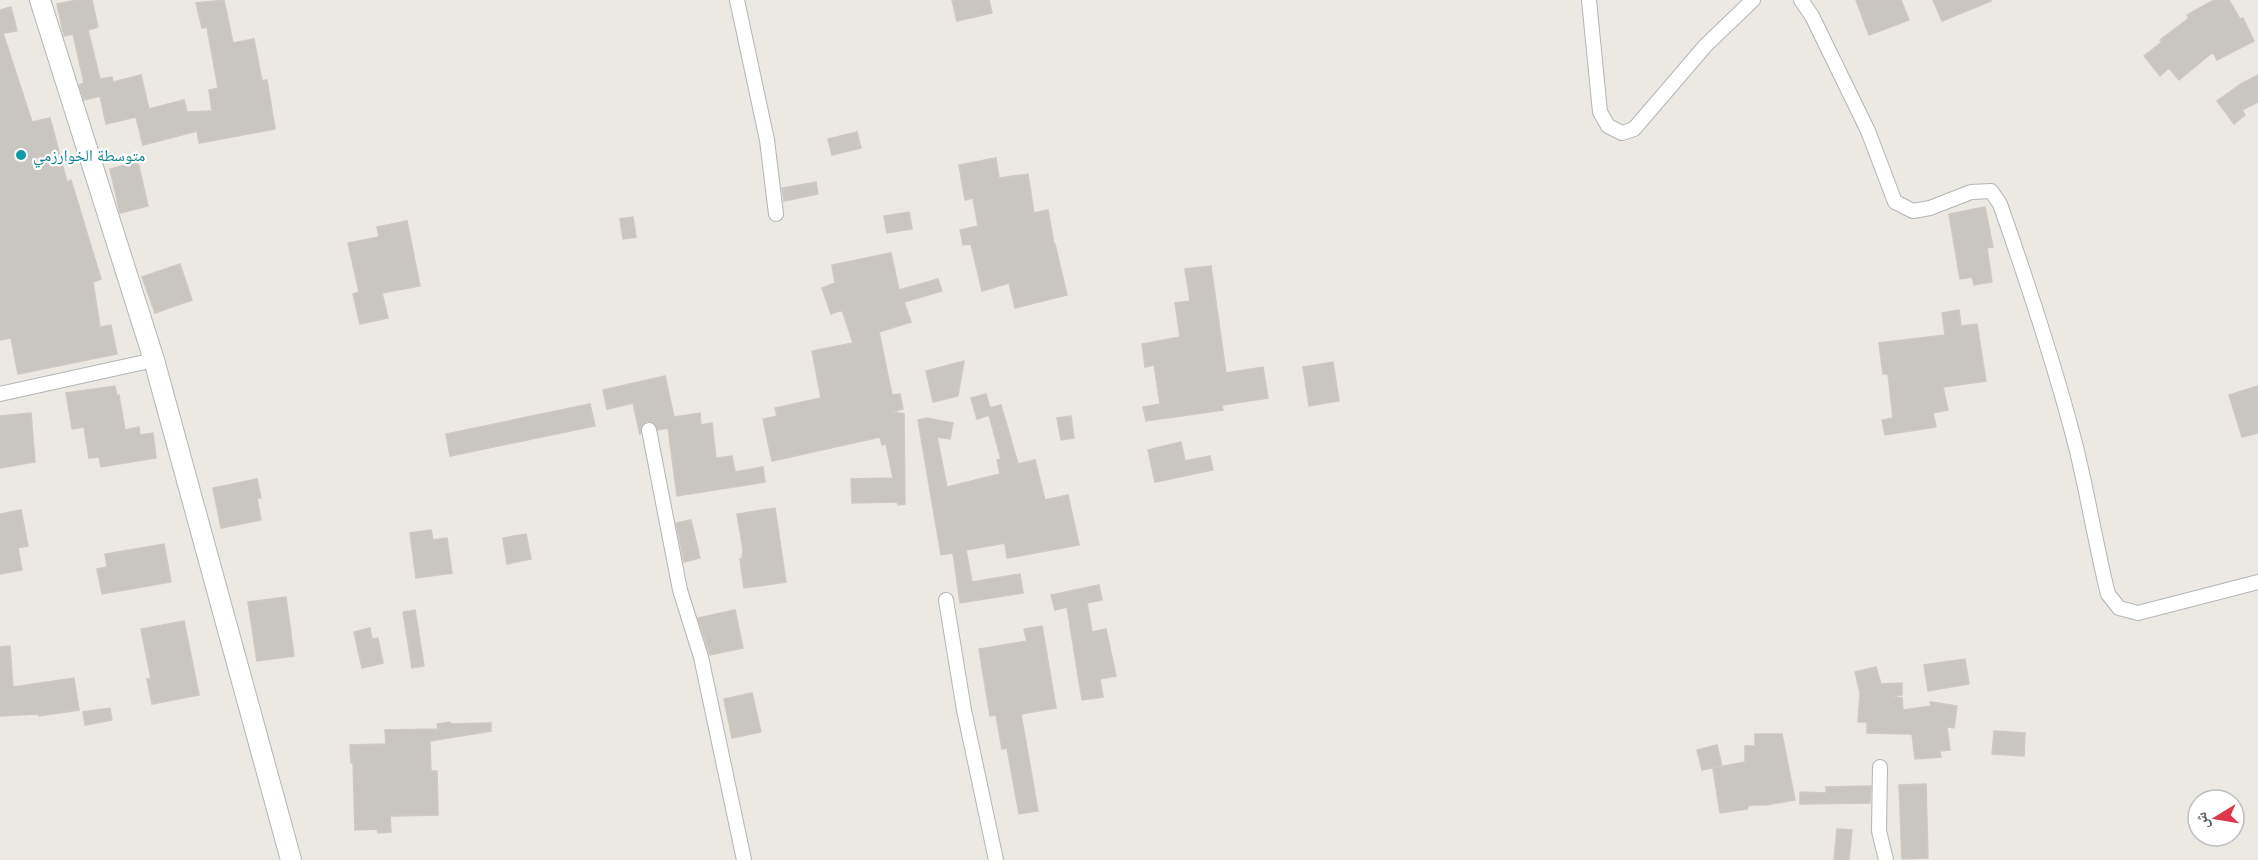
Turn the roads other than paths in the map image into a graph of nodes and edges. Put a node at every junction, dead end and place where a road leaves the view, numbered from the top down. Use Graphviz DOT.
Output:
graph roads {
  1 [pos="40,0"];
  2 [pos="737,0"];
  3 [pos="1589,0"];
  4 [pos="1753,0"];
  5 [pos="1801,0"];
  6 [pos="776,214"];
  7 [pos="154,360"];
  8 [pos="0,394"];
  9 [pos="649,430"];
  10 [pos="2258,582"];
  11 [pos="946,600"];
  12 [pos="1880,767"];
  13 [pos="291,860"];
  14 [pos="744,860"];
  15 [pos="996,860"];
  16 [pos="1886,860"];
  1 -- 7 [label="main road"];
  2 -- 6 [label="street"];
  3 -- 4 [label="street"];
  5 -- 10 [label="street"];
  7 -- 8 [label="street"];
  7 -- 13 [label="main road"];
  9 -- 14 [label="street"];
  11 -- 15 [label="street"];
  12 -- 16 [label="street"];
}
